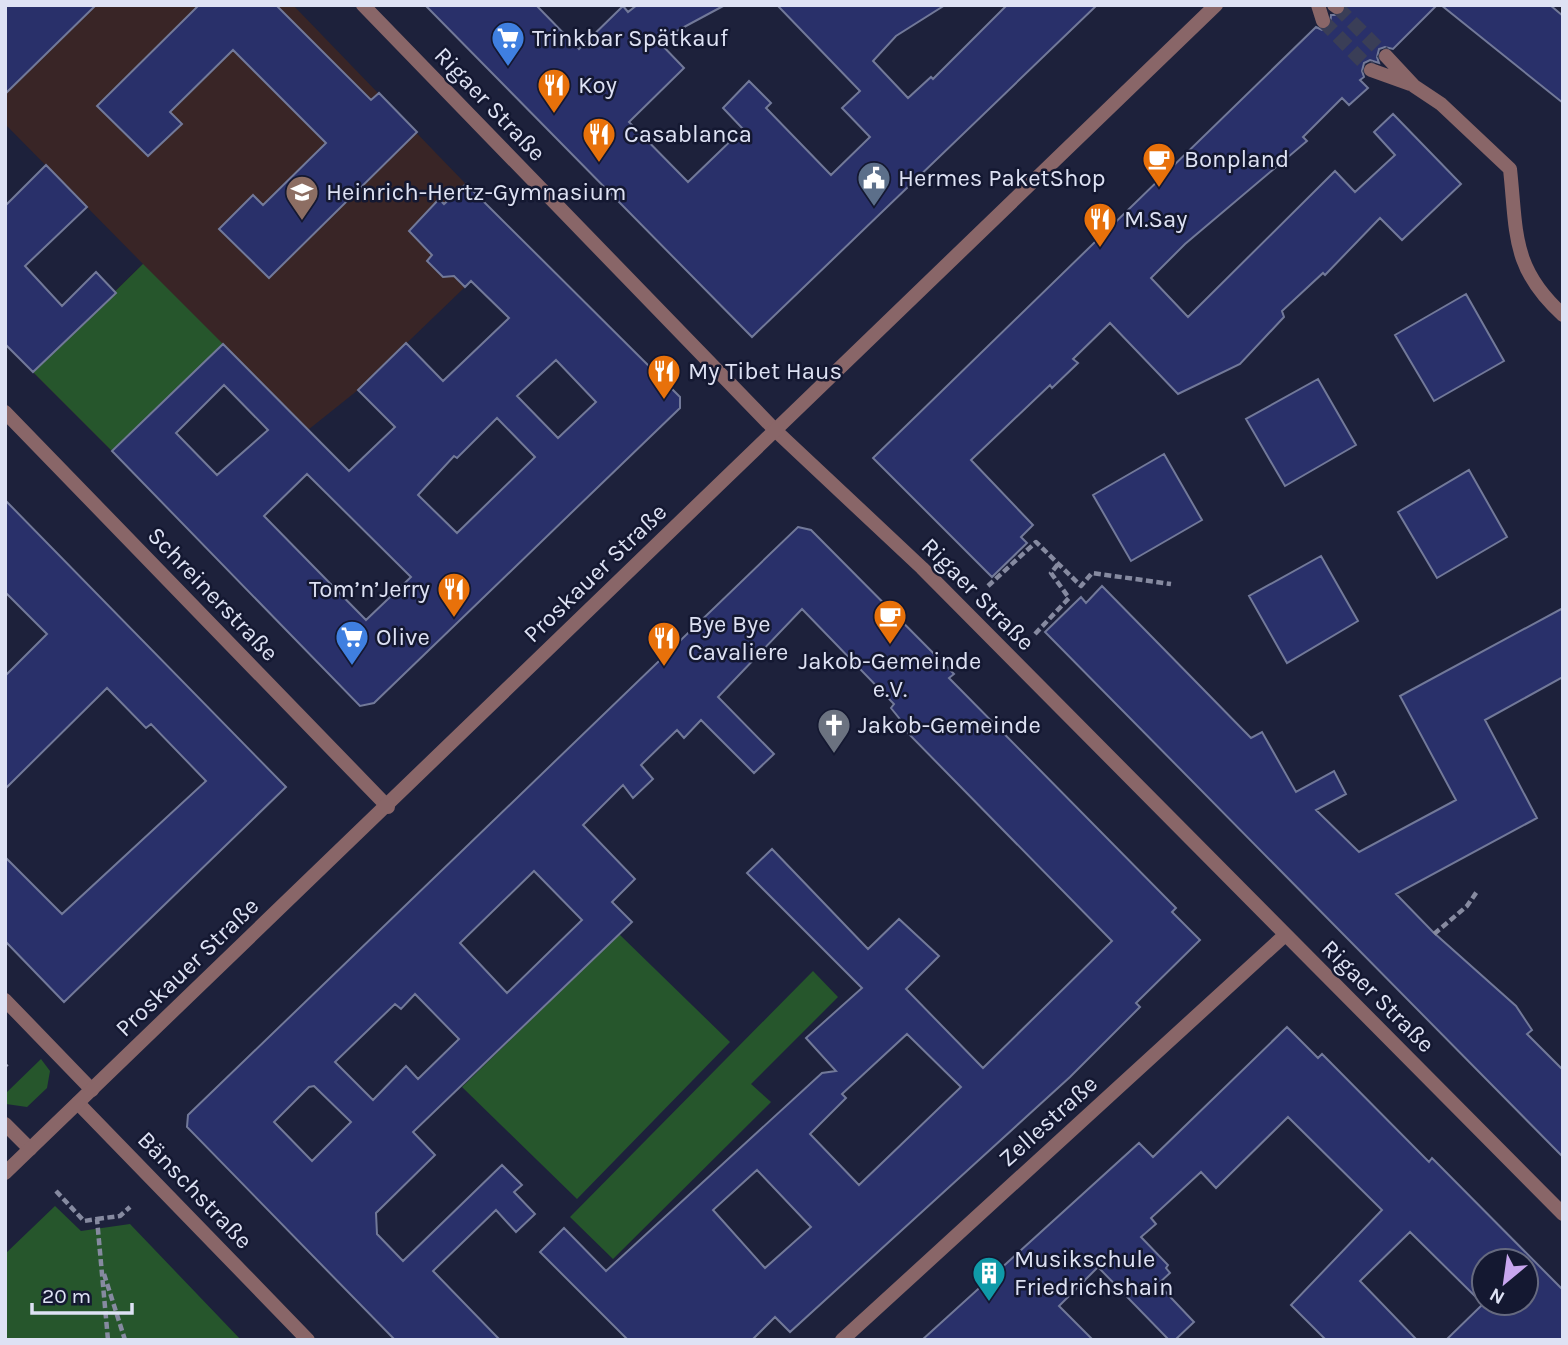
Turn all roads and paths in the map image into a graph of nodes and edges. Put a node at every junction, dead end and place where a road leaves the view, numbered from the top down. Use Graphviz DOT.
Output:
graph roads {
  1 [pos="363,5"];
  2 [pos="1216,5"];
  3 [pos="1318,5"];
  4 [pos="1323,21"];
  5 [pos="1386,56"];
  6 [pos="1371,70"];
  7 [pos="1414,86"];
  8 [pos="1563,315"];
  9 [pos="5,412"];
  10 [pos="776,431"];
  11 [pos="1058,564"];
  12 [pos="1171,584"];
  13 [pos="988,586"];
  14 [pos="1035,634"];
  15 [pos="388,807"];
  16 [pos="1478,890"];
  17 [pos="1434,934"];
  18 [pos="1285,935"];
  19 [pos="5,1000"];
  20 [pos="93,1090"];
  21 [pos="78,1103"];
  22 [pos="5,1124"];
  23 [pos="30,1149"];
  24 [pos="5,1173"];
  25 [pos="56,1191"];
  26 [pos="130,1207"];
  27 [pos="1563,1214"];
  28 [pos="97,1219"];
  29 [pos="100,1264"];
  30 [pos="108,1340"];
  31 [pos="125,1340"];
  32 [pos="309,1340"];
  33 [pos="842,1340"];
  1 -- 10 [label="street, Rigaer Straße"];
  2 -- 10 [label="street, Proskauer Straße"];
  3 -- 4 [label="street"];
  5 -- 7 [label="street"];
  6 -- 7 [label="street"];
  7 -- 8 [label="street"];
  9 -- 15 [label="street, Schreinerstraße"];
  10 -- 15 [label="street, Proskauer Straße"];
  10 -- 18 [label="street, Rigaer Straße"];
  11 -- 12 [label="path"];
  11 -- 13 [label="path"];
  11 -- 14 [label="path"];
  15 -- 20 [label="street, Proskauer Straße"];
  16 -- 17 [label="path"];
  18 -- 27 [label="street, Rigaer Straße"];
  18 -- 33 [label="street, Zellestraße"];
  19 -- 20 [label="street"];
  20 -- 21 [label="street, Proskauer Straße"];
  21 -- 23 [label="street, Proskauer Straße"];
  21 -- 32 [label="street, Bänschstraße"];
  22 -- 23 [label="street"];
  23 -- 24 [label="street, Proskauer Straße"];
  25 -- 28 [label="path"];
  26 -- 28 [label="path"];
  28 -- 29 [label="path"];
  29 -- 30 [label="path"];
  29 -- 31 [label="path"];
}
